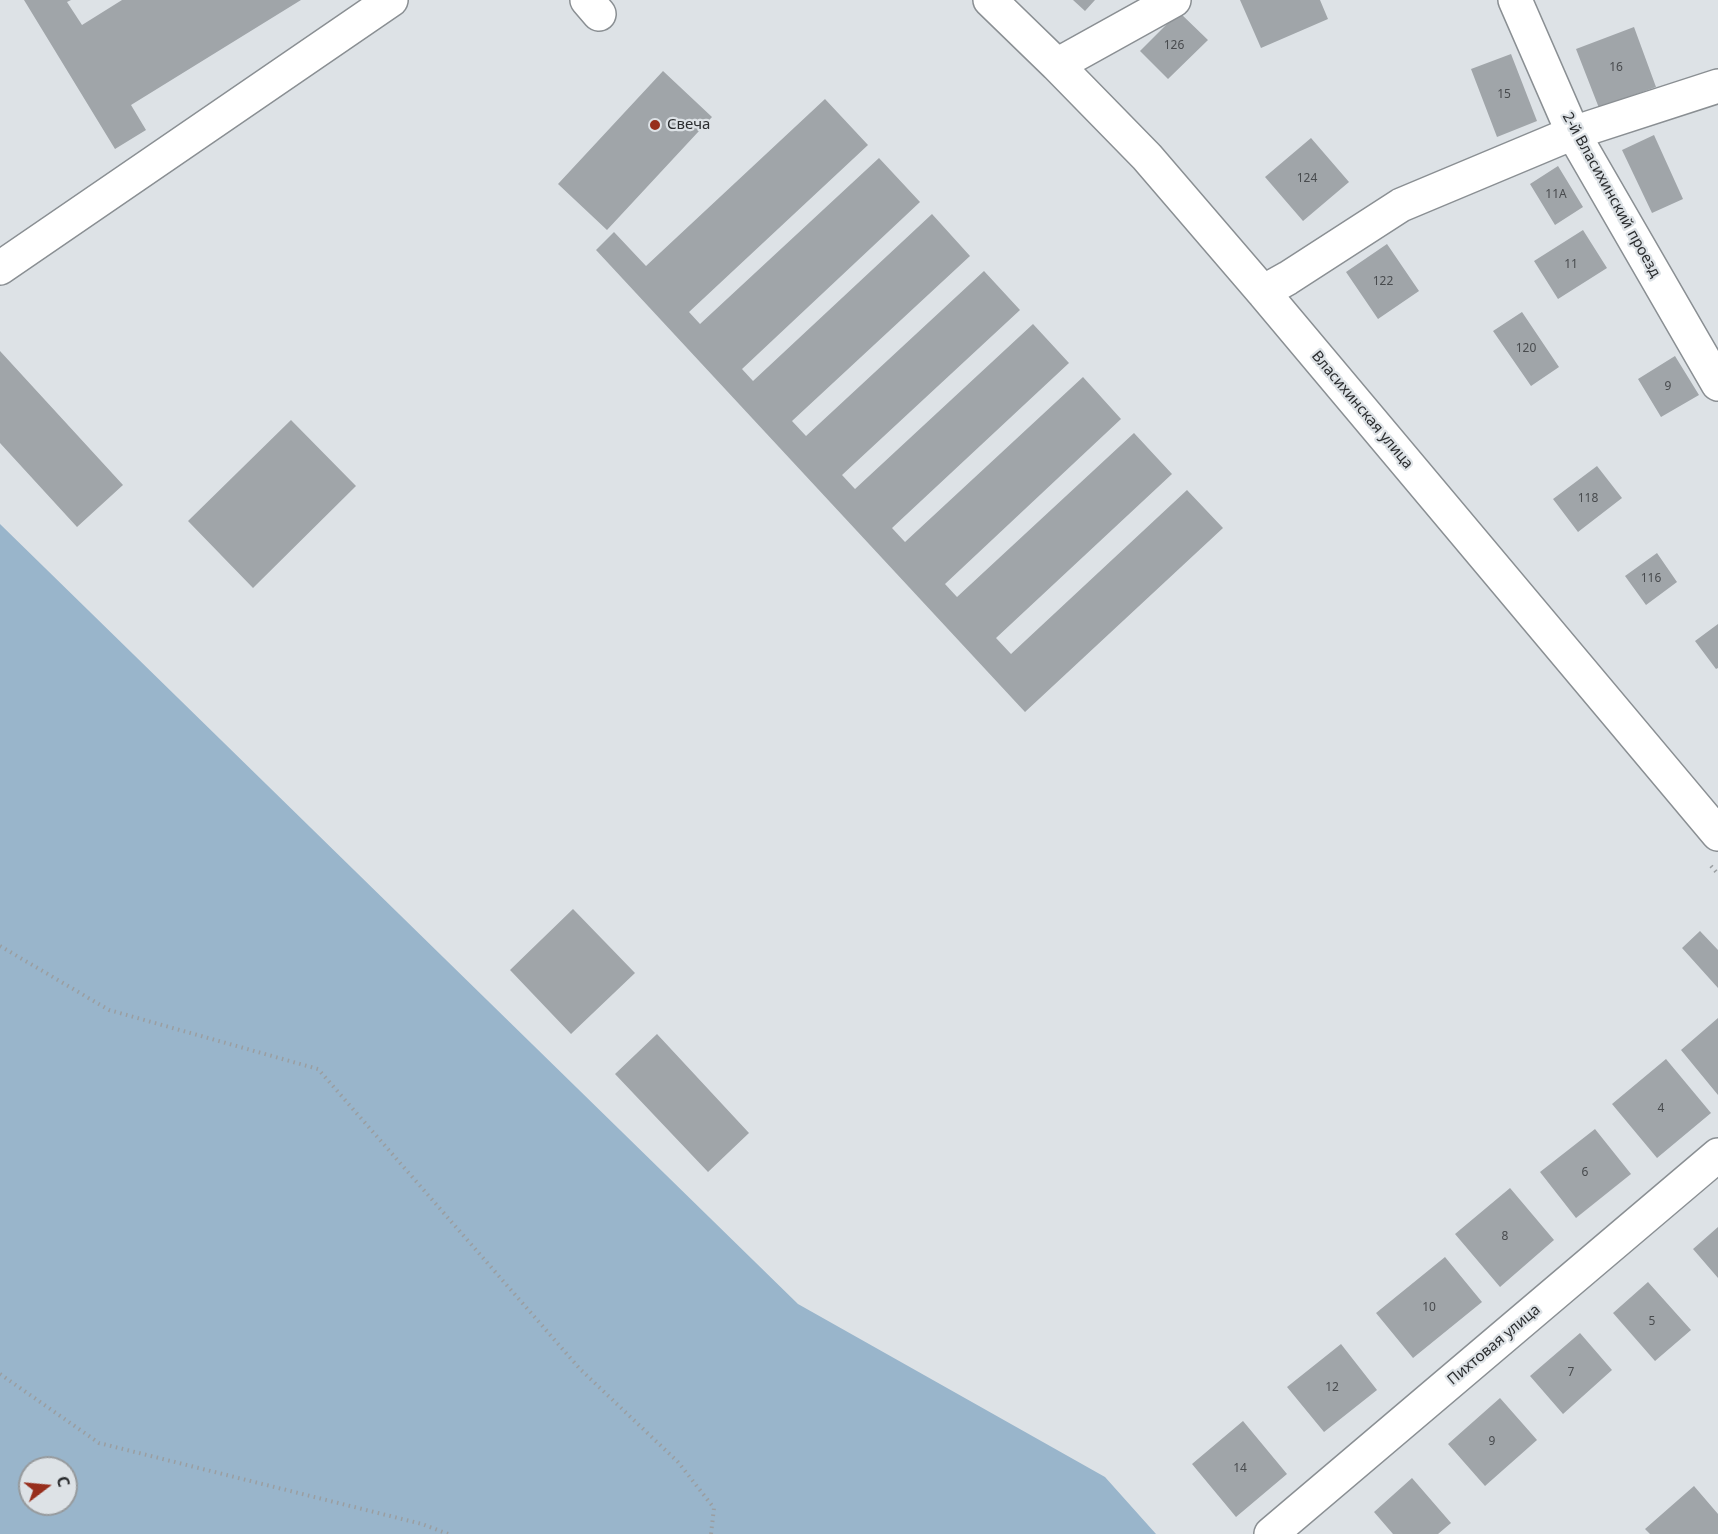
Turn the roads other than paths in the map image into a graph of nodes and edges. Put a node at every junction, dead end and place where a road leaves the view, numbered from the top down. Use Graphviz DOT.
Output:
graph roads {
  1 [pos="391,0"];
  2 [pos="990,0"];
  3 [pos="1174,0"];
  4 [pos="1515,0"];
  5 [pos="1057,64"];
  6 [pos="1718,86"];
  7 [pos="1573,133"];
  8 [pos="0,268"];
  9 [pos="1263,292"];
  10 [pos="1718,384"];
  11 [pos="1718,834"];
  12 [pos="1718,1155"];
  13 [pos="1271,1534"];
  1 -- 8 [label="street"];
  2 -- 5 [label="street, Власихинская улица"];
  3 -- 5 [label="street"];
  4 -- 7 [label="street, 2-й Власихинский проезд"];
  5 -- 9 [label="street, Власихинская улица"];
  6 -- 7 [label="street"];
  7 -- 9 [label="street"];
  7 -- 10 [label="street, 2-й Власихинский проезд"];
  9 -- 11 [label="street, Власихинская улица"];
  12 -- 13 [label="street, Пихтовая улица"];
}
